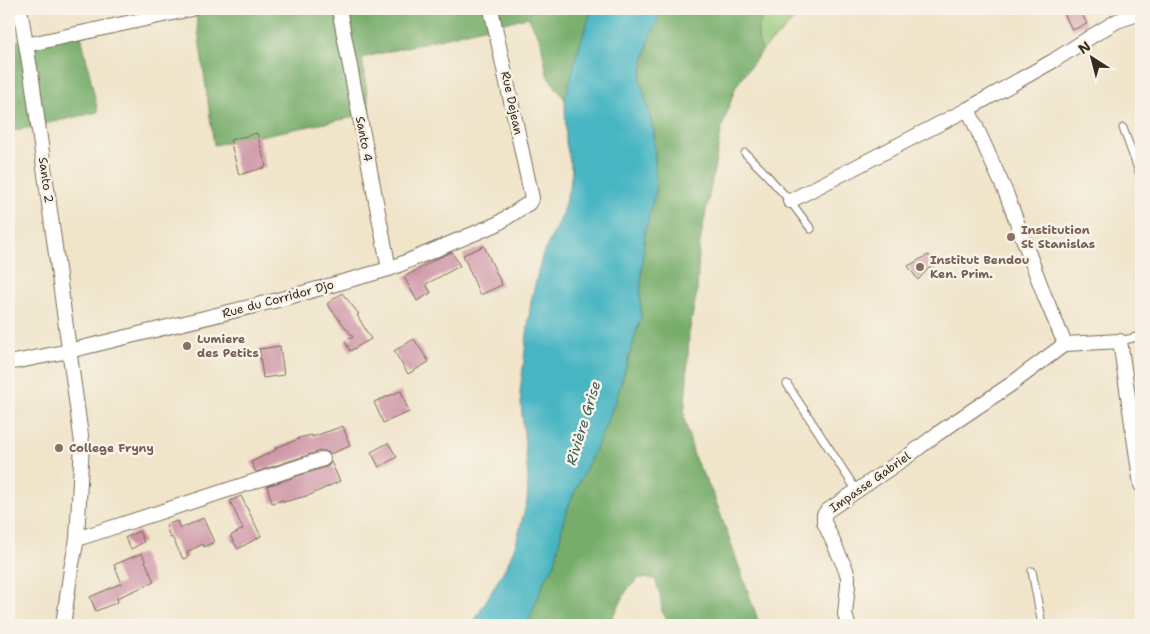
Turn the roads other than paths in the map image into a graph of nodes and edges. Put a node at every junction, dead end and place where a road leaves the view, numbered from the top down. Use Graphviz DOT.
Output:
graph roads {
  1 [pos="20,9"];
  2 [pos="191,9"];
  3 [pos="339,9"];
  4 [pos="491,9"];
  5 [pos="1141,13"];
  6 [pos="26,45"];
  7 [pos="968,109"];
  8 [pos="1123,128"];
  9 [pos="745,153"];
  10 [pos="1141,177"];
  11 [pos="532,198"];
  12 [pos="790,201"];
  13 [pos="811,229"];
  14 [pos="389,269"];
  15 [pos="1141,336"];
  16 [pos="1120,341"];
  17 [pos="1065,344"];
  18 [pos="69,351"];
  19 [pos="9,363"];
  20 [pos="787,384"];
  21 [pos="323,459"];
  22 [pos="1141,486"];
  23 [pos="858,491"];
  24 [pos="77,539"];
  25 [pos="1032,571"];
  26 [pos="63,625"];
  27 [pos="848,625"];
  28 [pos="1042,625"];
  1 -- 6 [label="street, Santo 2"];
  2 -- 6 [label="street"];
  3 -- 14 [label="street, Santo 4"];
  4 -- 11 [label="street, Rue Dejean"];
  5 -- 7 [label="street"];
  6 -- 18 [label="street, Santo 2"];
  7 -- 12 [label="street"];
  7 -- 17 [label="street"];
  8 -- 10 [label="lane"];
  9 -- 12 [label="lane"];
  11 -- 14 [label="street, Rue du Corridor Djo"];
  12 -- 13 [label="lane"];
  14 -- 18 [label="street, Rue du Corridor Djo"];
  15 -- 16 [label="lane"];
  16 -- 17 [label="street"];
  16 -- 22 [label="street"];
  17 -- 23 [label="street, Impasse Gabriel"];
  18 -- 19 [label="street, Rue du Corridor Djo"];
  18 -- 24 [label="street, Santo 2"];
  20 -- 23 [label="lane"];
  21 -- 24 [label="street"];
  23 -- 27 [label="street, Impasse Gabriel"];
  24 -- 26 [label="street, Santo 2"];
  25 -- 28 [label="lane"];
}
